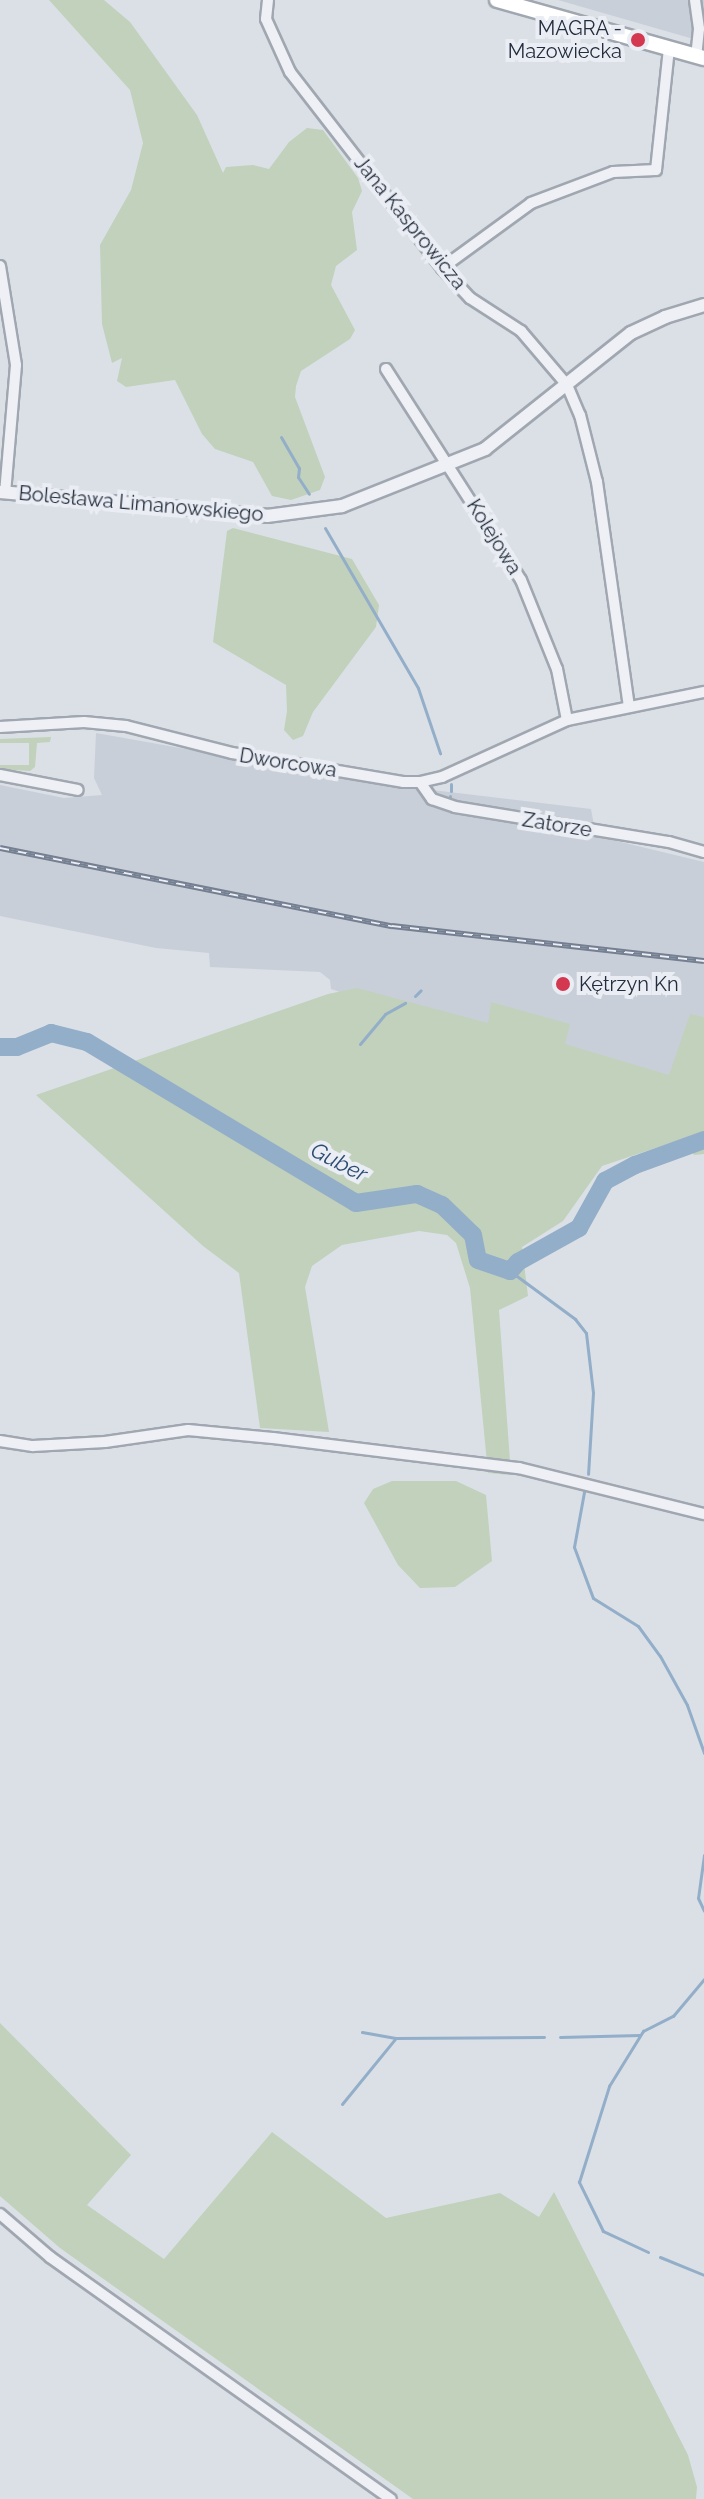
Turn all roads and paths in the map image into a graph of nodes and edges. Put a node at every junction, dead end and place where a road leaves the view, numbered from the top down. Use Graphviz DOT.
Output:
graph roads {
  1 [pos="268,0"];
  2 [pos="497,0"];
  3 [pos="695,0"];
  4 [pos="669,49"];
  5 [pos="700,57"];
  6 [pos="0,266"];
  7 [pos="442,268"];
  8 [pos="704,305"];
  9 [pos="386,369"];
  10 [pos="567,385"];
  11 [pos="449,466"];
  12 [pos="2,492"];
  13 [pos="704,692"];
  14 [pos="629,707"];
  15 [pos="567,720"];
  16 [pos="0,727"];
  17 [pos="0,775"];
  18 [pos="420,782"];
  19 [pos="78,790"];
  20 [pos="704,852"];
  21 [pos="0,1441"];
  22 [pos="704,1514"];
  23 [pos="0,2214"];
  24 [pos="391,2499"];
  1 -- 7 [label="street, Jana Kasprowicza"];
  2 -- 4 [label="main road"];
  3 -- 5 [label="street"];
  4 -- 5 [label="main road"];
  4 -- 7 [label="street"];
  6 -- 12 [label="street"];
  7 -- 10 [label="street, Jana Kasprowicza"];
  8 -- 10 [label="street, Bolesława Limanowskiego"];
  9 -- 11 [label="street, Kolejowa"];
  10 -- 11 [label="street, Bolesława Limanowskiego"];
  10 -- 14 [label="street, Jana Kasprowicza"];
  11 -- 12 [label="street, Bolesława Limanowskiego"];
  11 -- 15 [label="street, Kolejowa"];
  13 -- 14 [label="street, Dworcowa"];
  14 -- 15 [label="street, Dworcowa"];
  15 -- 18 [label="street, Dworcowa"];
  16 -- 18 [label="street, Dworcowa"];
  17 -- 19 [label="street"];
  18 -- 20 [label="street, Zatorze"];
  21 -- 22 [label="street"];
  23 -- 24 [label="street"];
}
